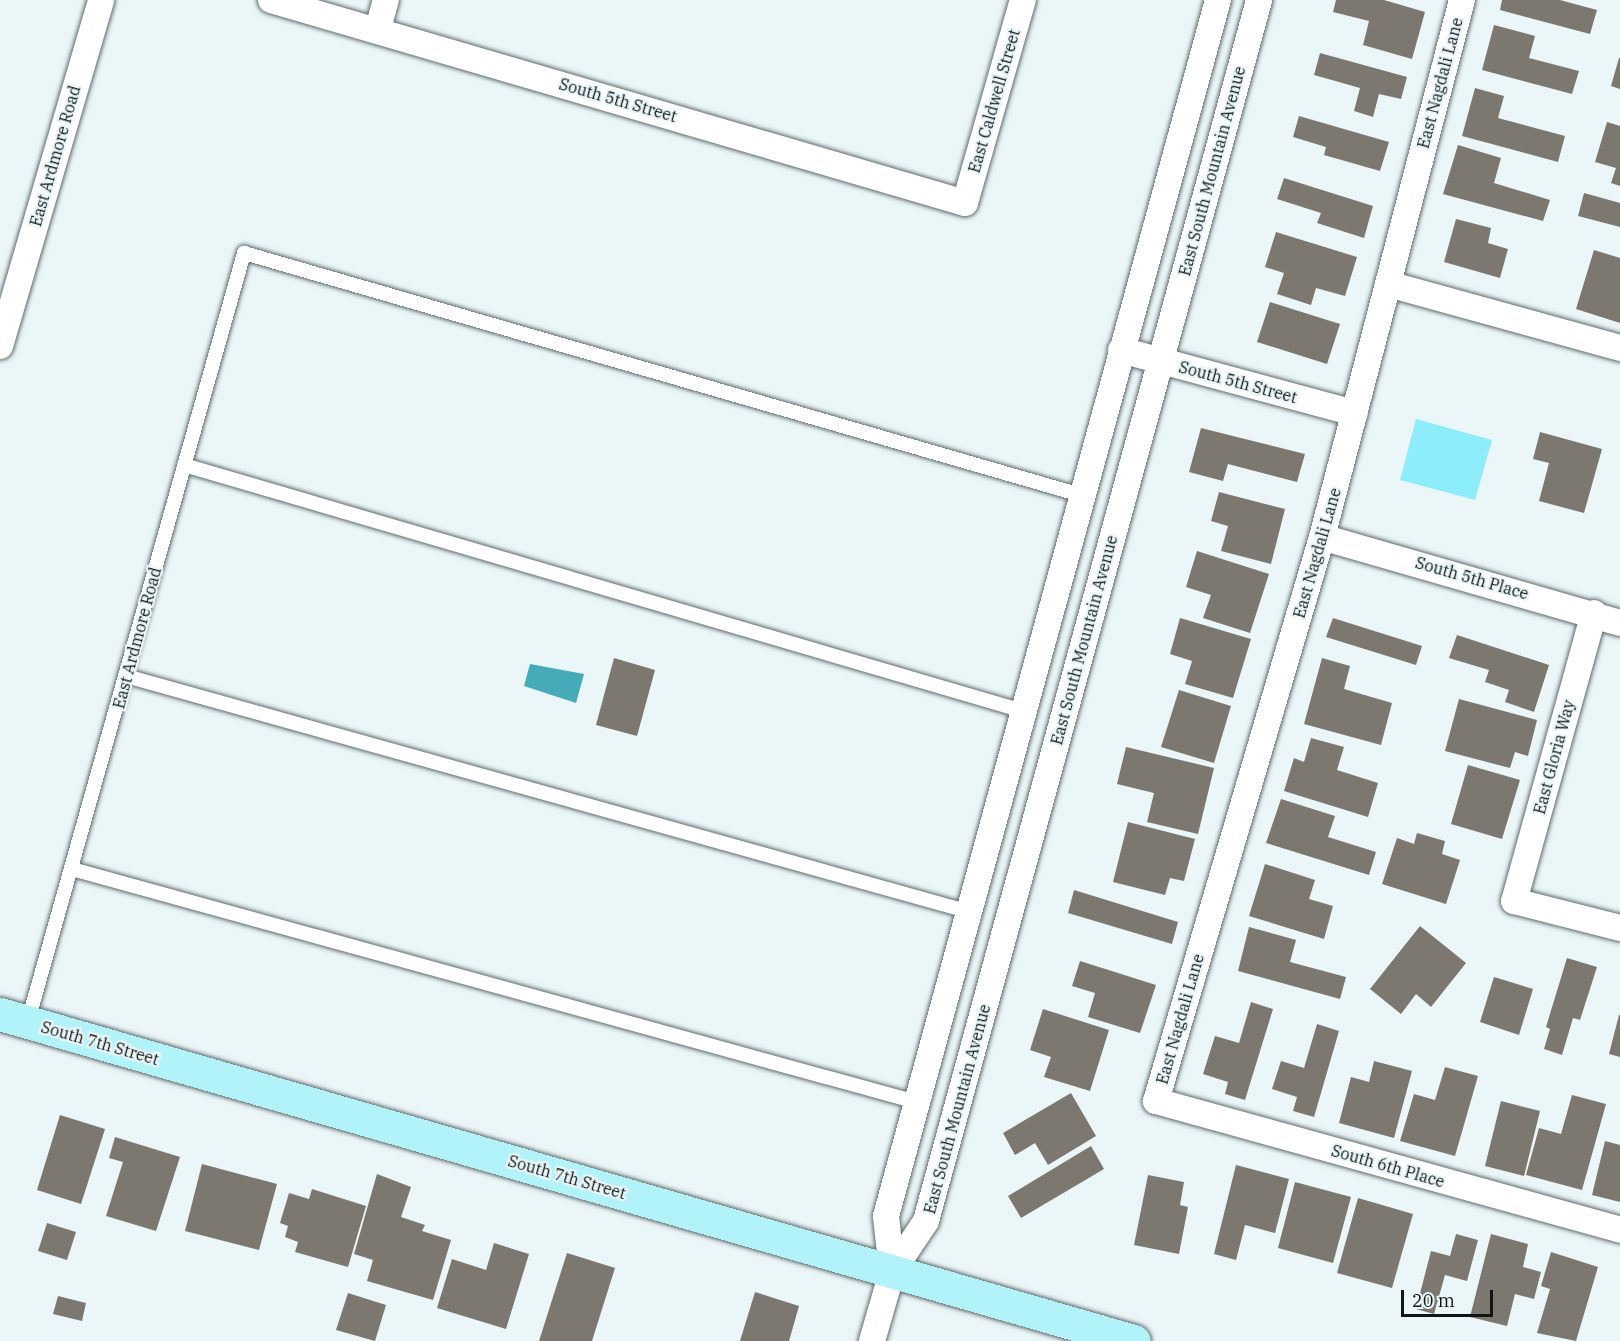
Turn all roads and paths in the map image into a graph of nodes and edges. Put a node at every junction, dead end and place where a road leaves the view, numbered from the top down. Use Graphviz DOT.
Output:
graph roads {
  1 [pos="101,0"];
  2 [pos="271,0"];
  3 [pos="386,0"];
  4 [pos="1023,0"];
  5 [pos="1218,0"];
  6 [pos="1259,0"];
  7 [pos="1462,0"];
  8 [pos="378,28"];
  9 [pos="965,203"];
  10 [pos="1388,284"];
  11 [pos="0,346"];
  12 [pos="1620,348"];
  13 [pos="1121,350"];
  14 [pos="1160,361"];
  15 [pos="1354,413"];
  16 [pos="184,465"];
  17 [pos="1081,495"];
  18 [pos="1322,537"];
  19 [pos="1594,613"];
  20 [pos="1620,623"];
  21 [pos="126,676"];
  22 [pos="1023,711"];
  23 [pos="72,869"];
  24 [pos="970,912"];
  25 [pos="1620,928"];
  26 [pos="8,1021"];
  27 [pos="1156,1101"];
  28 [pos="916,1102"];
  29 [pos="1620,1230"];
  30 [pos="892,1272"];
  31 [pos="872,1341"];
  32 [pos="1134,1341"];
  1 -- 11 [label="street, East Ardmore Road"];
  2 -- 8 [label="street, South 5th Street"];
  3 -- 8 [label="street"];
  4 -- 9 [label="street, East Caldwell Street"];
  5 -- 13 [label="street, East South Mountain Avenue"];
  6 -- 14 [label="street, East South Mountain Avenue"];
  7 -- 10 [label="street, East Nagdali Lane"];
  8 -- 9 [label="street, South 5th Street"];
  10 -- 12 [label="street"];
  10 -- 15 [label="street, East Nagdali Lane"];
  13 -- 14 [label="street, South 5th Street"];
  13 -- 17 [label="street, East South Mountain Avenue"];
  14 -- 15 [label="street, South 5th Street"];
  14 -- 30 [label="street, East South Mountain Avenue"];
  15 -- 18 [label="street, East Nagdali Lane"];
  16 -- 17 [label="lane, East Ardmore Road"];
  16 -- 21 [label="lane, East Ardmore Road"];
  16 -- 22 [label="lane"];
  17 -- 22 [label="street, East South Mountain Avenue"];
  18 -- 19 [label="street, South 5th Place"];
  18 -- 27 [label="street, East Nagdali Lane"];
  19 -- 20 [label="street, South 5th Place"];
  19 -- 25 [label="street, East Gloria Way"];
  21 -- 23 [label="lane, East Ardmore Road"];
  21 -- 24 [label="lane"];
  22 -- 24 [label="street, East South Mountain Avenue"];
  23 -- 26 [label="lane, East Ardmore Road"];
  23 -- 28 [label="lane"];
  24 -- 28 [label="street, East South Mountain Avenue"];
  26 -- 30 [label="main road, South 7th Street"];
  27 -- 29 [label="street, South 6th Place"];
  28 -- 30 [label="street, East South Mountain Avenue"];
  30 -- 31 [label="street, East South Mountain Avenue"];
  30 -- 32 [label="main road, South 7th Street"];
}
